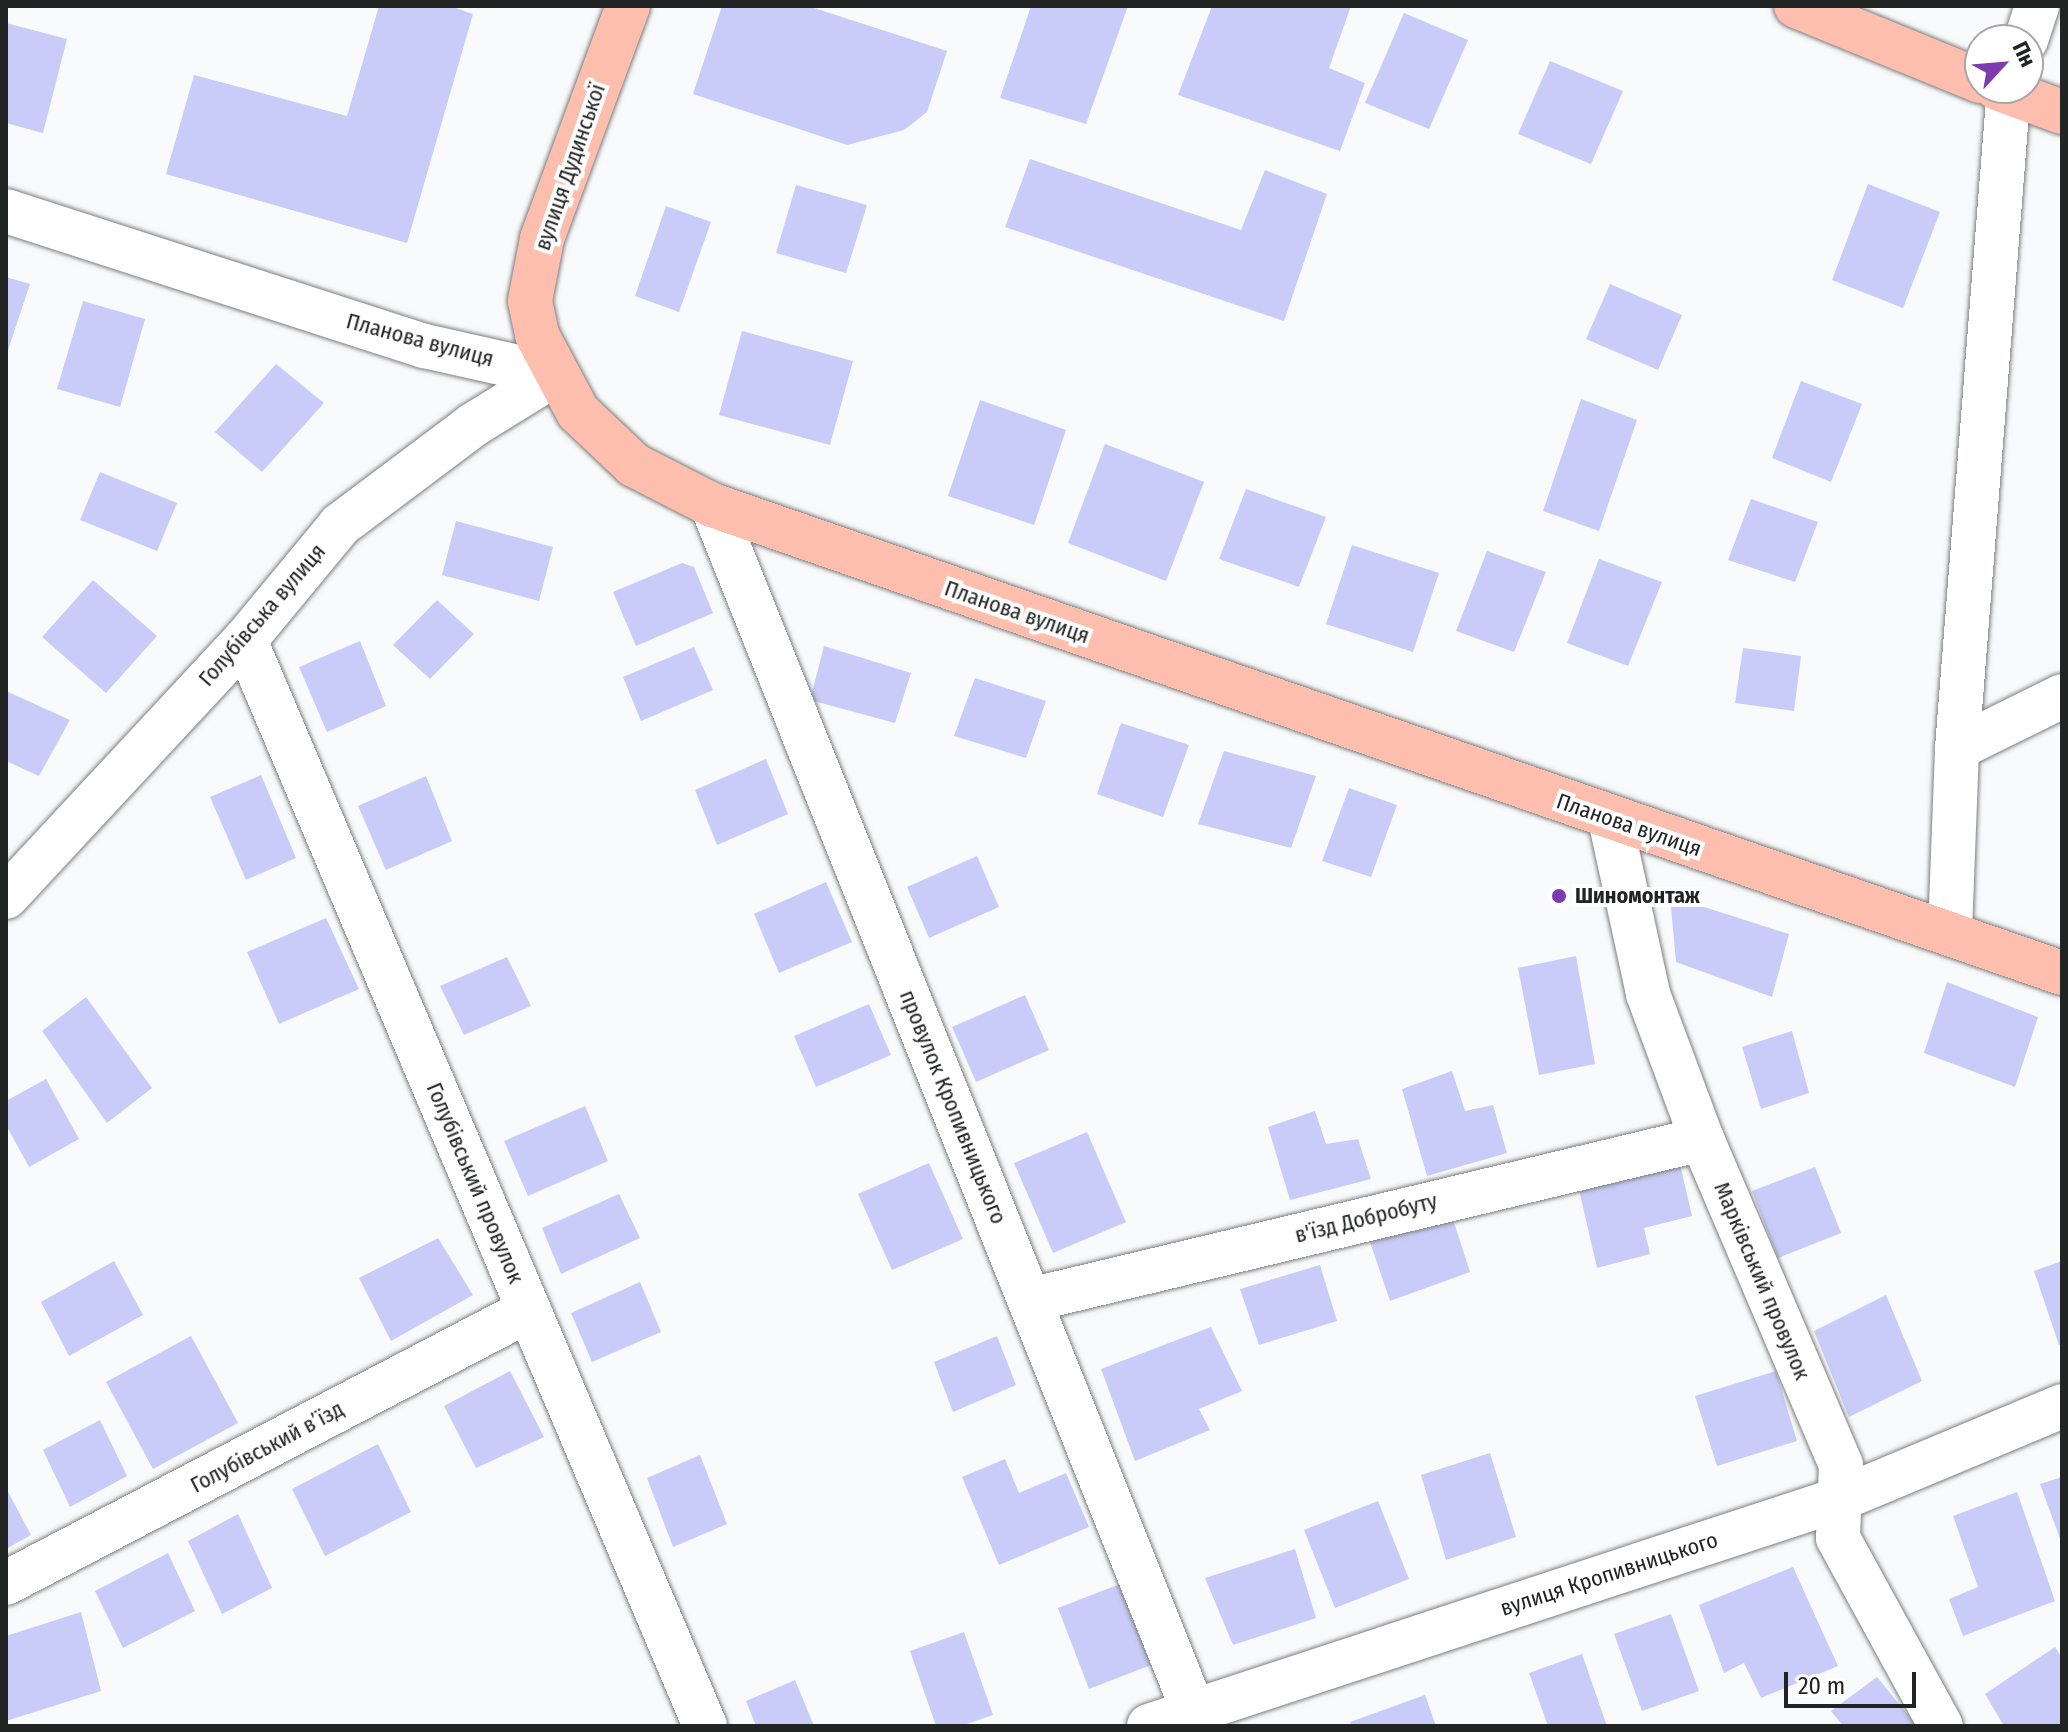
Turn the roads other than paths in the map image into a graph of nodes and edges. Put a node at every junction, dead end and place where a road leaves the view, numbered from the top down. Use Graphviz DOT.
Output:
graph roads {
  1 [pos="628,6"];
  2 [pos="1796,6"];
  3 [pos="1964,73"];
  4 [pos="1998,104"];
  5 [pos="2042,104"];
  6 [pos="2062,112"];
  7 [pos="6,211"];
  8 [pos="554,375"];
  9 [pos="712,505"];
  10 [pos="245,640"];
  11 [pos="2062,696"];
  12 [pos="1957,748"];
  13 [pos="1610,819"];
  14 [pos="6,897"];
  15 [pos="1950,932"];
  16 [pos="2062,973"];
  17 [pos="1702,1139"];
  18 [pos="1030,1300"];
  19 [pos="529,1310"];
  20 [pos="2062,1406"];
  21 [pos="1840,1499"];
  22 [pos="6,1583"];
  23 [pos="1193,1710"];
  24 [pos="705,1726"];
  25 [pos="1149,1726"];
  26 [pos="1941,1726"];
  1 -- 8 [label="main road, вулиця Дудинської"];
  2 -- 3 [label="main road"];
  4 -- 12 [label="street"];
  5 -- 6 [label="main road"];
  7 -- 8 [label="street, Планова вулиця"];
  8 -- 9 [label="main road, Планова вулиця"];
  8 -- 10 [label="street, Голубівська вулиця"];
  9 -- 13 [label="main road, Планова вулиця"];
  9 -- 18 [label="street, провулок Кропивницького"];
  10 -- 14 [label="street, Голубівська вулиця"];
  10 -- 19 [label="street, Голубівський провулок"];
  11 -- 12 [label="street"];
  12 -- 15 [label="street"];
  13 -- 15 [label="main road, Планова вулиця"];
  13 -- 17 [label="street, Марківський провулок"];
  15 -- 16 [label="main road, Планова вулиця"];
  17 -- 18 [label="street, в'їзд Добробуту"];
  17 -- 21 [label="street, Марківський провулок"];
  18 -- 23 [label="street, провулок Кропивницького"];
  19 -- 22 [label="street, Голубівський в’їзд"];
  19 -- 24 [label="street, Голубівський провулок"];
  20 -- 21 [label="street, вулиця Кропивницького"];
  21 -- 23 [label="street, вулиця Кропивницького"];
  21 -- 26 [label="street, Марківський провулок"];
  23 -- 25 [label="street, вулиця Кропивницького"];
}
